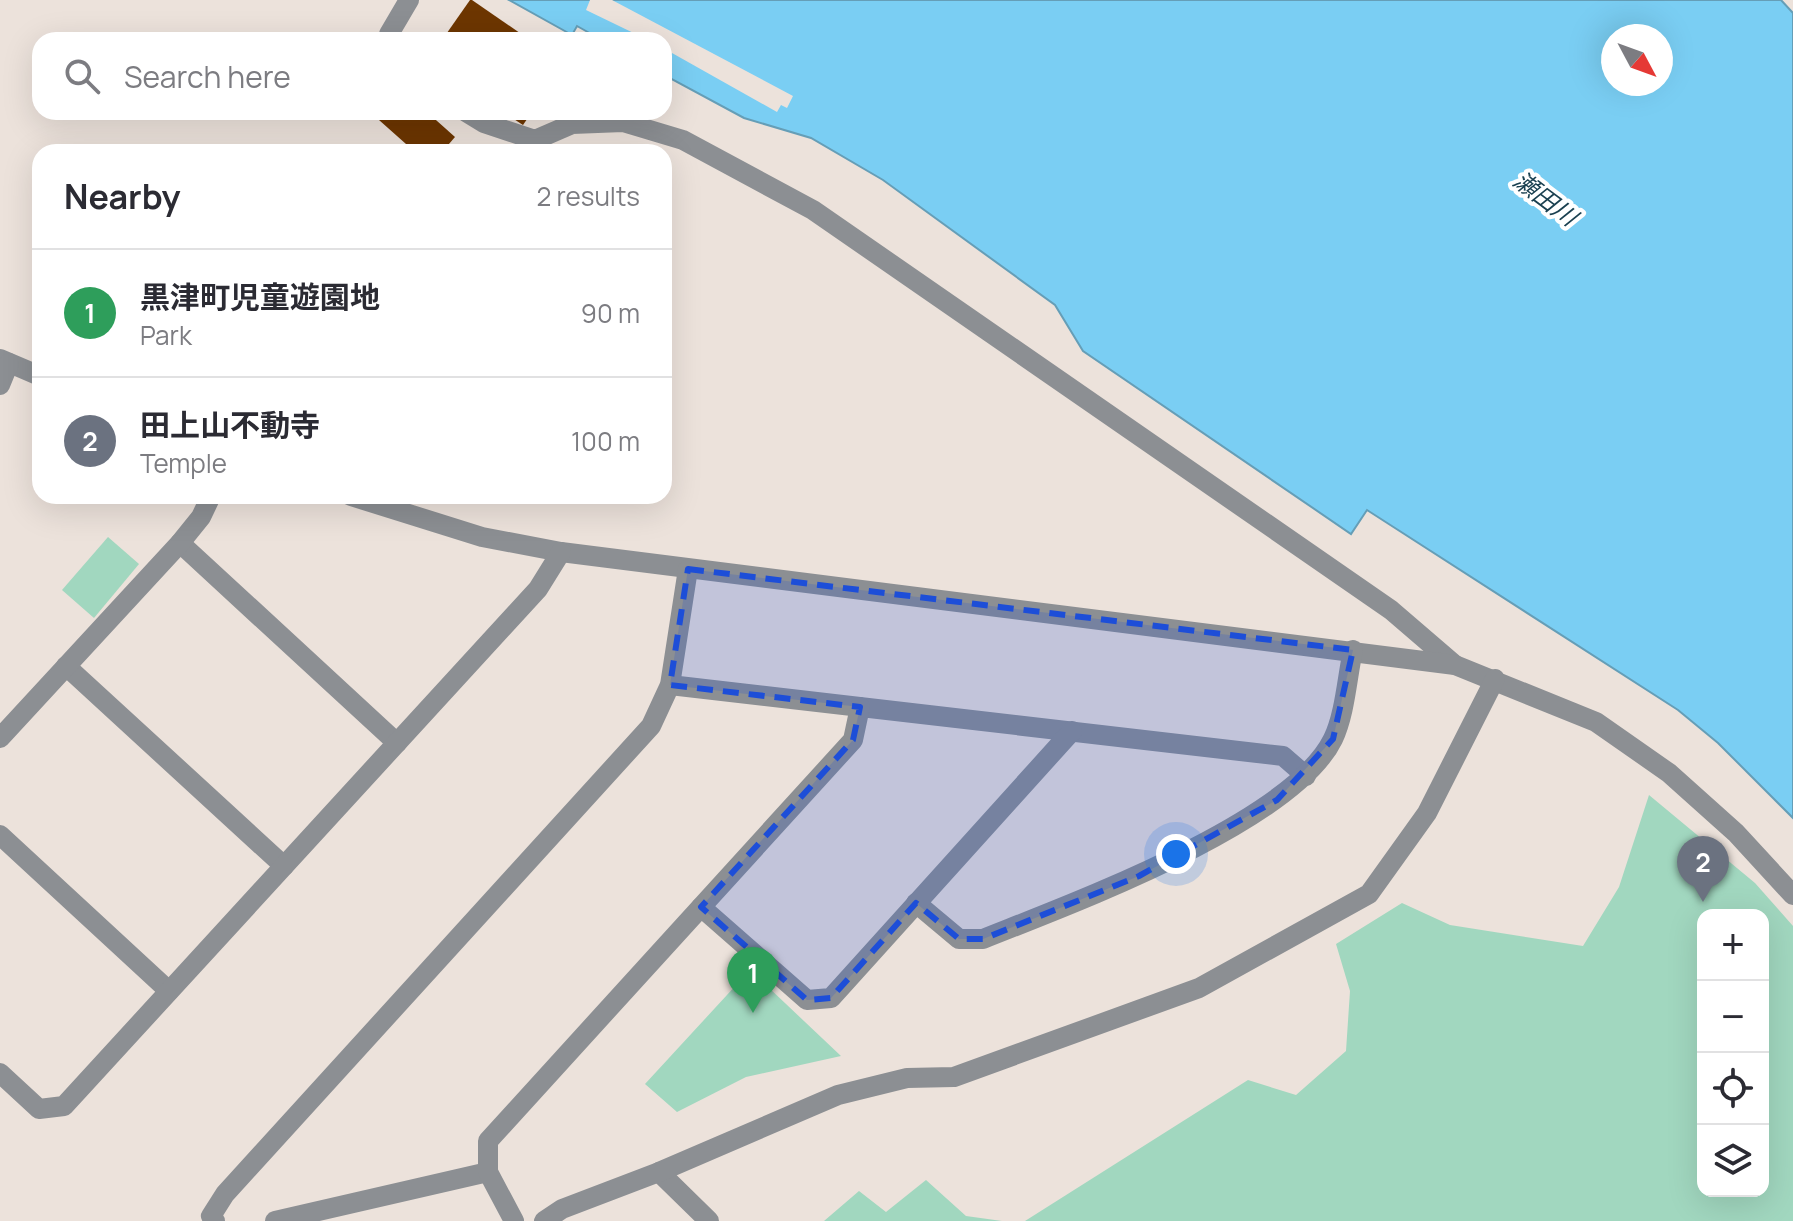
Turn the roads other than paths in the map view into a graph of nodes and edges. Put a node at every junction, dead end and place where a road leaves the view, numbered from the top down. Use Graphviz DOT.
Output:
graph roads {
  1 [pos="409,0"];
  2 [pos="390,32"];
  3 [pos="479,120"];
  4 [pos="5,361"];
  5 [pos="32,373"];
  6 [pos="0,385"];
  7 [pos="207,504"];
  8 [pos="377,504"];
  9 [pos="180,543"];
  10 [pos="561,552"];
  11 [pos="688,569"];
  12 [pos="1353,650"];
  13 [pos="1455,665"];
  14 [pos="66,666"];
  15 [pos="1495,679"];
  16 [pos="670,685"];
  17 [pos="860,707"];
  18 [pos="1072,731"];
  19 [pos="0,738"];
  20 [pos="397,743"];
  21 [pos="1306,776"];
  22 [pos="0,835"];
  23 [pos="284,866"];
  24 [pos="1793,895"];
  25 [pos="916,903"];
  26 [pos="701,907"];
  27 [pos="169,991"];
  28 [pos="0,1073"];
  29 [pos="488,1172"];
  30 [pos="659,1172"];
  31 [pos="215,1221"];
  32 [pos="275,1221"];
  33 [pos="514,1221"];
  34 [pos="544,1221"];
  35 [pos="709,1221"];
  1 -- 2 [label="street"];
  3 -- 13 [label="street"];
  4 -- 5 [label="street"];
  4 -- 6 [label="street"];
  7 -- 9 [label="street"];
  8 -- 10 [label="street"];
  9 -- 14 [label="street"];
  9 -- 20 [label="street"];
  10 -- 11 [label="street"];
  10 -- 20 [label="street"];
  11 -- 12 [label="street"];
  11 -- 16 [label="street"];
  12 -- 13 [label="street"];
  12 -- 21 [label="street"];
  13 -- 15 [label="street"];
  14 -- 19 [label="street"];
  14 -- 23 [label="street"];
  15 -- 24 [label="street"];
  15 -- 30 [label="street"];
  16 -- 17 [label="street"];
  16 -- 31 [label="street"];
  17 -- 18 [label="street"];
  17 -- 26 [label="street"];
  18 -- 21 [label="street"];
  18 -- 25 [label="street"];
  20 -- 23 [label="street"];
  21 -- 25 [label="street"];
  22 -- 27 [label="street"];
  23 -- 27 [label="street"];
  25 -- 26 [label="street"];
  26 -- 29 [label="street"];
  27 -- 28 [label="street"];
  29 -- 32 [label="street"];
  29 -- 33 [label="street"];
  30 -- 34 [label="street"];
  30 -- 35 [label="street"];
}
